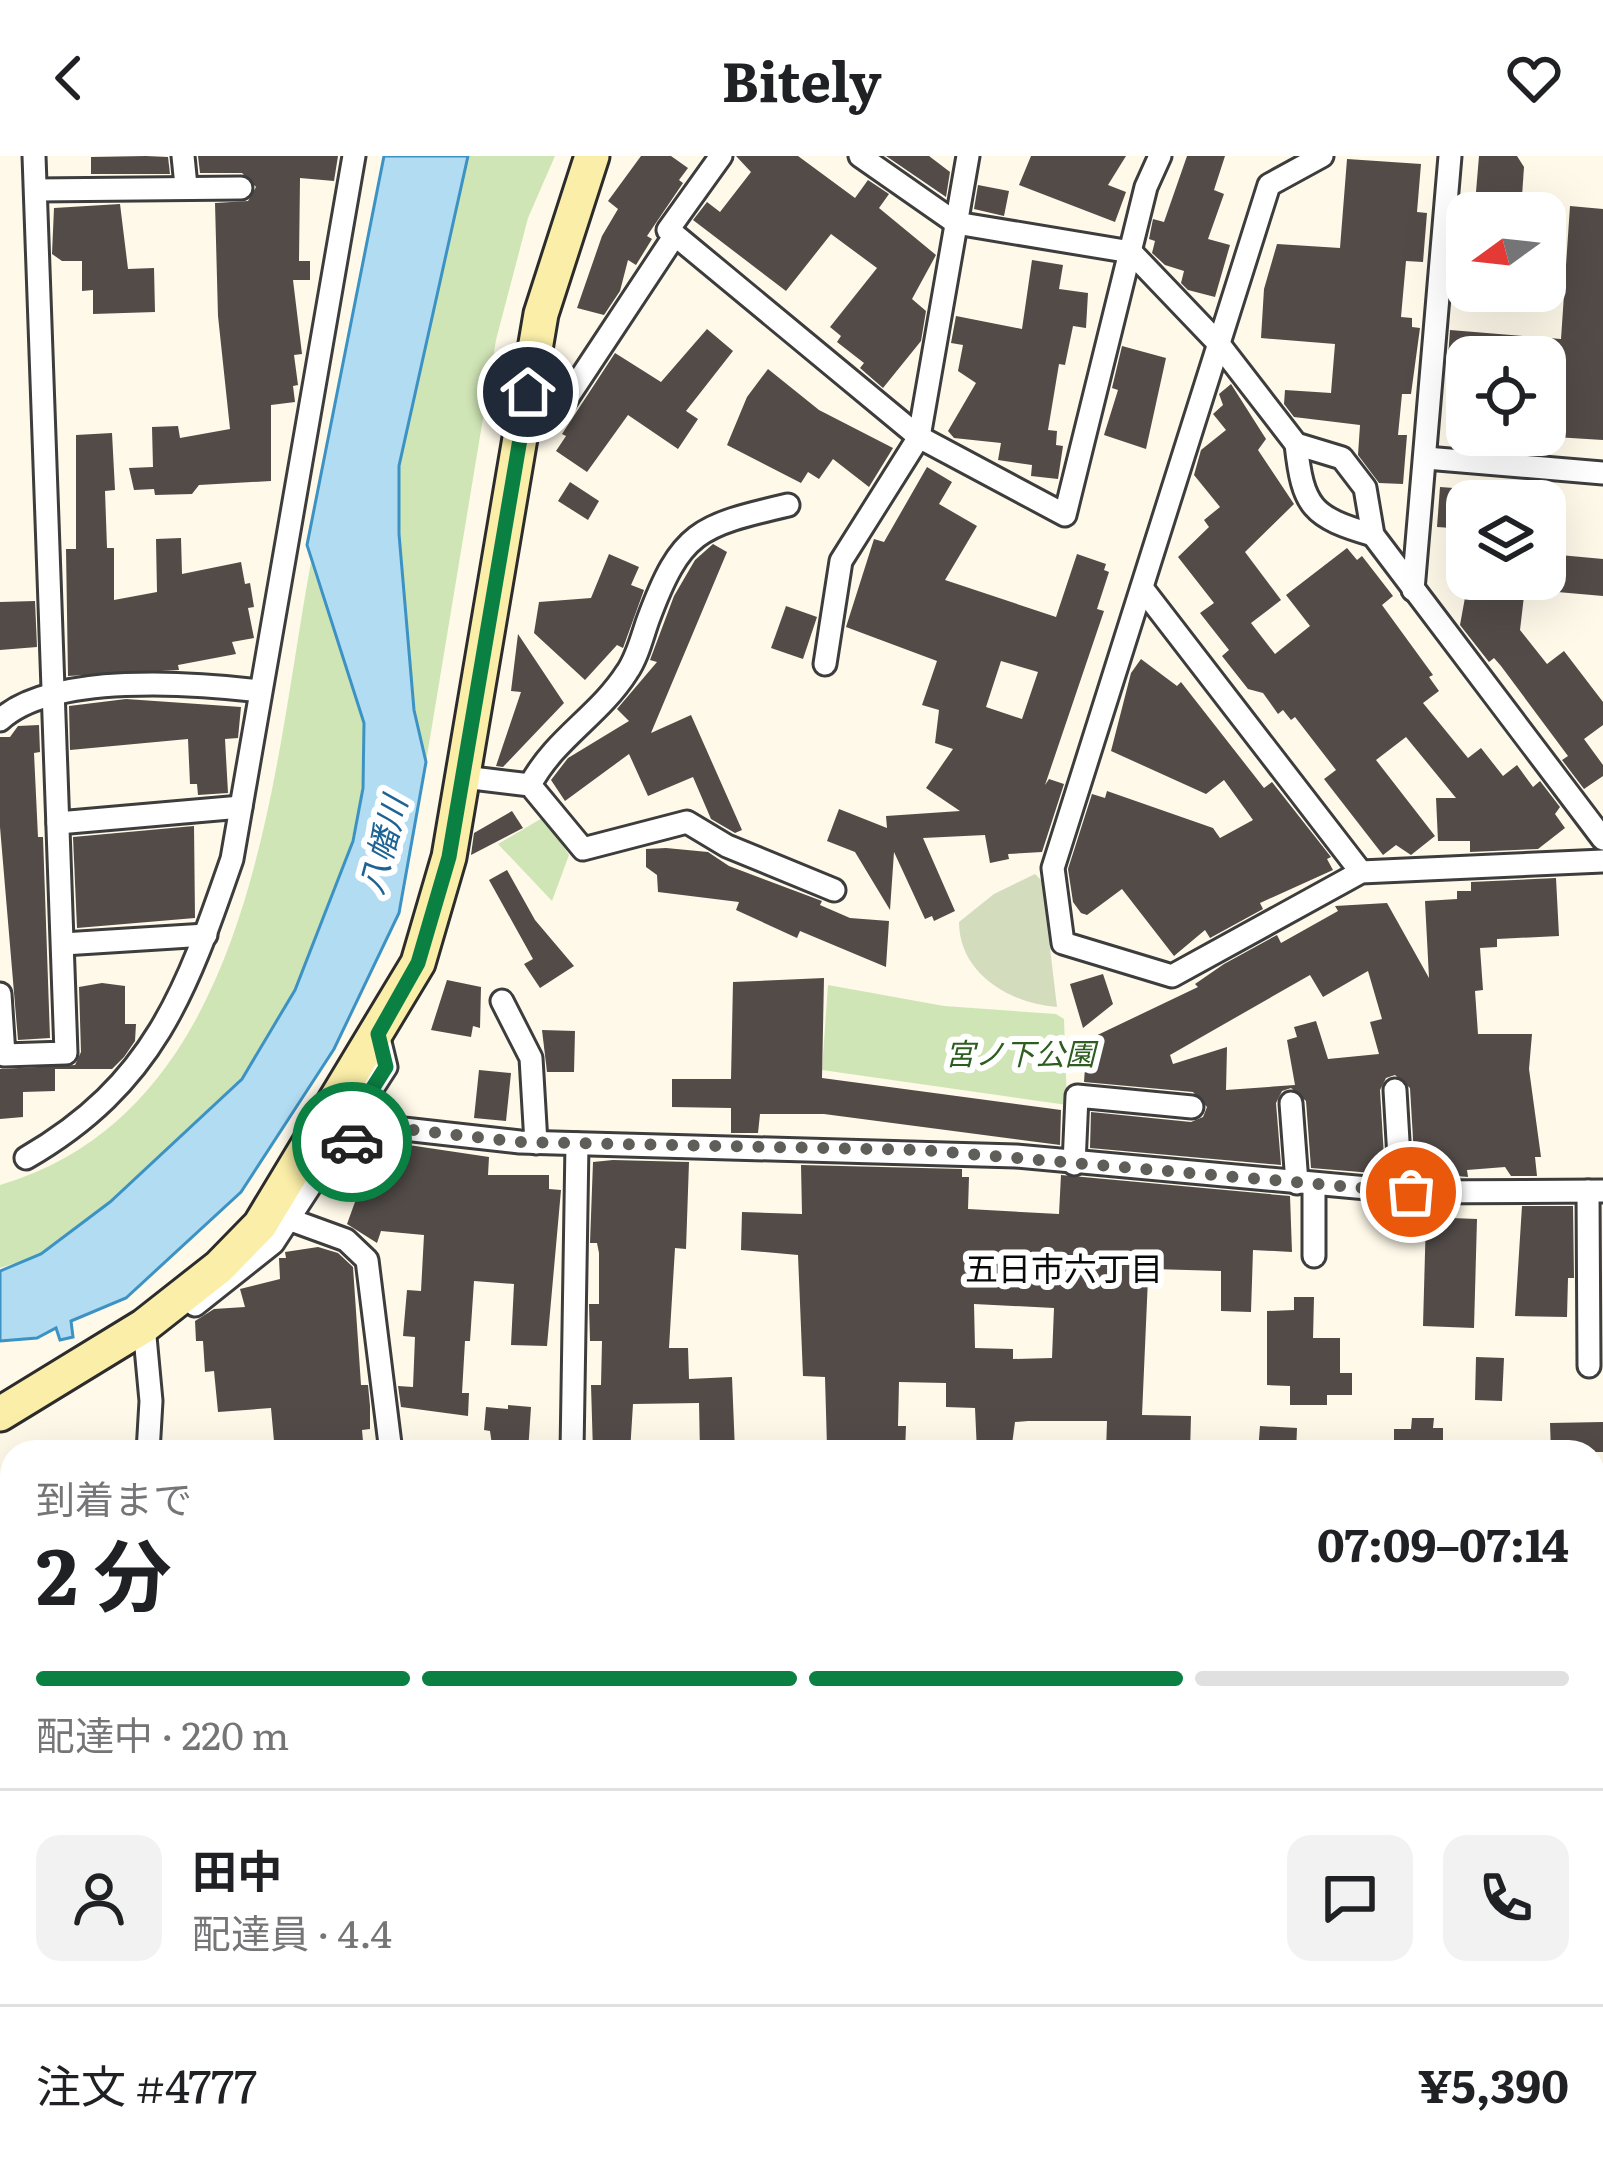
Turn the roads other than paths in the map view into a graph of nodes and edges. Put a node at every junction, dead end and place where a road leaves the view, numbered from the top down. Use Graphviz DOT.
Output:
graph roads {
  1 [pos="34,156"];
  2 [pos="183,156"];
  3 [pos="354,156"];
  4 [pos="592,156"];
  5 [pos="721,156"];
  6 [pos="860,156"];
  7 [pos="968,156"];
  8 [pos="1160,156"];
  9 [pos="1322,156"];
  10 [pos="1450,156"];
  11 [pos="186,186"];
  12 [pos="241,188"];
  13 [pos="36,190"];
  14 [pos="956,223"];
  15 [pos="674,236"];
  16 [pos="1131,253"];
  17 [pos="1218,343"];
  18 [pos="558,412"];
  19 [pos="919,437"];
  20 [pos="1296,444"];
  21 [pos="1426,458"];
  22 [pos="1603,473"];
  23 [pos="788,506"];
  24 [pos="1373,536"];
  25 [pos="1142,588"];
  26 [pos="1413,590"];
  27 [pos="825,664"];
  28 [pos="260,691"];
  29 [pos="52,697"];
  30 [pos="0,719"];
  31 [pos="464,777"];
  32 [pos="530,784"];
  33 [pos="241,807"];
  34 [pos="58,823"];
  35 [pos="1603,839"];
  36 [pos="1603,861"];
  37 [pos="1361,872"];
  38 [pos="834,890"];
  39 [pos="206,935"];
  40 [pos="63,944"];
  41 [pos="0,994"];
  42 [pos="502,1001"];
  43 [pos="378,1034"];
  44 [pos="1395,1090"];
  45 [pos="1291,1103"];
  46 [pos="1192,1107"];
  47 [pos="536,1142"];
  48 [pos="577,1144"];
  49 [pos="329,1157"];
  50 [pos="26,1158"];
  51 [pos="1075,1164"];
  52 [pos="1305,1184"];
  53 [pos="1596,1191"];
  54 [pos="1401,1192"];
  55 [pos="291,1220"];
  56 [pos="1313,1256"];
  57 [pos="144,1326"];
  58 [pos="1588,1366"];
  59 [pos="0,1414"];
  60 [pos="149,1440"];
  61 [pos="390,1440"];
  62 [pos="572,1440"];
  1 -- 13 [label="street"];
  2 -- 11 [label="street"];
  3 -- 28 [label="street"];
  4 -- 31 [label="street"];
  5 -- 15 [label="street"];
  6 -- 14 [label="street"];
  7 -- 14 [label="street"];
  8 -- 16 [label="street"];
  9 -- 17 [label="street"];
  10 -- 21 [label="street"];
  11 -- 12 [label="street"];
  11 -- 13 [label="street"];
  13 -- 29 [label="street"];
  14 -- 16 [label="street"];
  14 -- 19 [label="street"];
  15 -- 18 [label="street"];
  15 -- 19 [label="street"];
  16 -- 17 [label="street"];
  16 -- 19 [label="street"];
  17 -- 20 [label="street"];
  17 -- 25 [label="street"];
  19 -- 27 [label="street"];
  20 -- 24 [label="street"];
  20 -- 24 [label="street"];
  21 -- 22 [label="street"];
  21 -- 26 [label="street"];
  23 -- 32 [label="street"];
  24 -- 26 [label="street"];
  25 -- 37 [label="street"];
  25 -- 37 [label="street"];
  26 -- 35 [label="street"];
  28 -- 29 [label="street"];
  28 -- 33 [label="street"];
  29 -- 30 [label="street"];
  29 -- 34 [label="street"];
  31 -- 32 [label="street"];
  31 -- 43 [label="street"];
  32 -- 38 [label="street"];
  33 -- 34 [label="street"];
  33 -- 39 [label="street"];
  34 -- 40 [label="street"];
  36 -- 37 [label="street"];
  39 -- 40 [label="street"];
  39 -- 50 [label="street"];
  40 -- 41 [label="street"];
  42 -- 47 [label="street"];
  43 -- 49 [label="street"];
  43 -- 57 [label="street"];
  44 -- 54 [label="street"];
  45 -- 52 [label="street"];
  46 -- 51 [label="street"];
  47 -- 48 [label="street"];
  47 -- 49 [label="street"];
  48 -- 51 [label="street"];
  48 -- 62 [label="street"];
  49 -- 55 [label="street"];
  51 -- 52 [label="street"];
  52 -- 54 [label="street"];
  52 -- 56 [label="street"];
  53 -- 54 [label="street"];
  53 -- 58 [label="street"];
  55 -- 57 [label="street"];
  55 -- 61 [label="street"];
  57 -- 59 [label="street"];
  57 -- 60 [label="street"];
}
